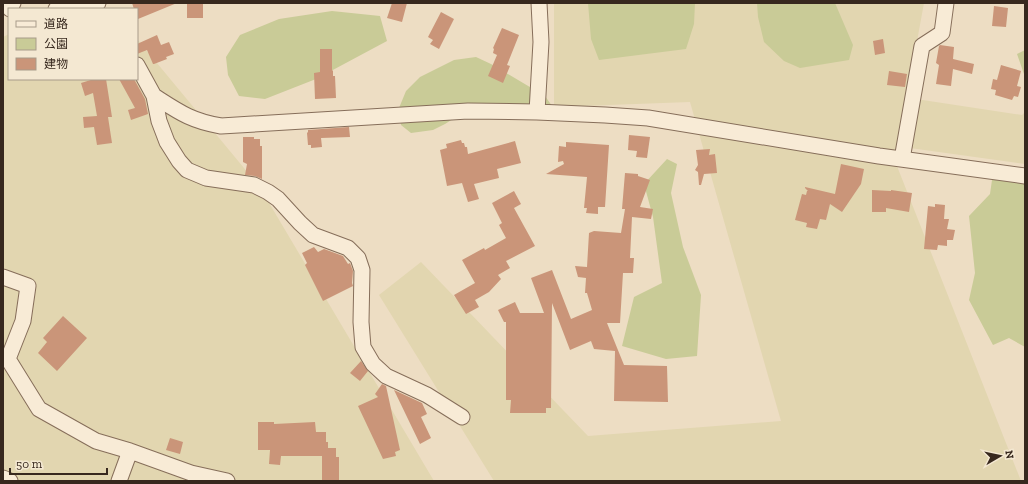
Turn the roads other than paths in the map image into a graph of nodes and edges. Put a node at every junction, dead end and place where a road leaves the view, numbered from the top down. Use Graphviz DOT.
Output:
graph roads {
  1 [pos="539,3"];
  2 [pos="946,3"];
  3 [pos="97,6"];
  4 [pos="70,8"];
  5 [pos="138,67"];
  6 [pos="154,96"];
  7 [pos="537,112"];
  8 [pos="902,159"];
  9 [pos="1025,176"];
  10 [pos="3,277"];
  11 [pos="8,359"];
  12 [pos="3,374"];
  13 [pos="462,417"];
  14 [pos="130,451"];
  15 [pos="3,478"];
  16 [pos="10,481"];
  17 [pos="119,481"];
  18 [pos="227,481"];
  1 -- 7 [label="street"];
  2 -- 8 [label="street"];
  3 -- 4 [label="street"];
  5 -- 6 [label="street"];
  6 -- 7 [label="street"];
  6 -- 13 [label="street"];
  7 -- 8 [label="street"];
  8 -- 9 [label="street"];
  10 -- 11 [label="street"];
  11 -- 12 [label="street"];
  11 -- 14 [label="street"];
  14 -- 17 [label="street"];
  14 -- 18 [label="street"];
  15 -- 16 [label="street"];
}
